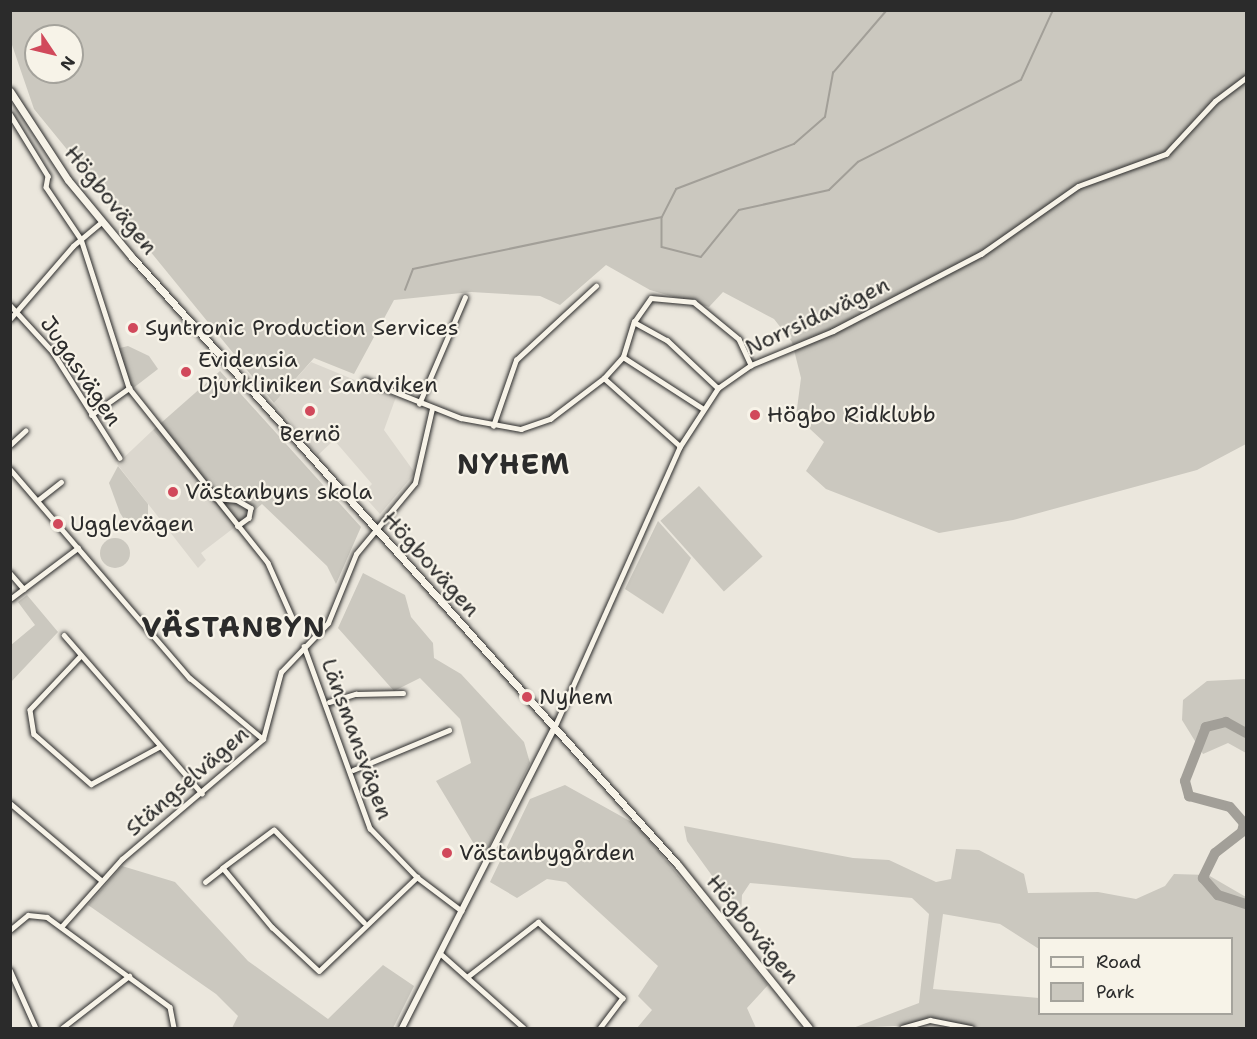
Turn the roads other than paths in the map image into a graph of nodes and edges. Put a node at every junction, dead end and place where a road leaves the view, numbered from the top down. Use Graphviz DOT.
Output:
graph roads {
  1 [pos="1246,78"];
  2 [pos="10,92"];
  3 [pos="10,114"];
  4 [pos="102,222"];
  5 [pos="81,239"];
  6 [pos="596,286"];
  7 [pos="465,297"];
  8 [pos="10,305"];
  9 [pos="17,312"];
  10 [pos="10,319"];
  11 [pos="634,322"];
  12 [pos="623,357"];
  13 [pos="751,365"];
  14 [pos="604,378"];
  15 [pos="365,380"];
  16 [pos="129,388"];
  17 [pos="718,388"];
  18 [pos="419,404"];
  19 [pos="702,408"];
  20 [pos="432,409"];
  21 [pos="91,415"];
  22 [pos="493,426"];
  23 [pos="25,431"];
  24 [pos="10,445"];
  25 [pos="680,446"];
  26 [pos="120,458"];
  27 [pos="10,469"];
  28 [pos="61,482"];
  29 [pos="215,498"];
  30 [pos="38,500"];
  31 [pos="238,526"];
  32 [pos="375,529"];
  33 [pos="78,548"];
  34 [pos="10,573"];
  35 [pos="24,589"];
  36 [pos="10,599"];
  37 [pos="292,617"];
  38 [pos="64,635"];
  39 [pos="304,646"];
  40 [pos="81,656"];
  41 [pos="403,693"];
  42 [pos="329,702"];
  43 [pos="554,728"];
  44 [pos="449,730"];
  45 [pos="263,739"];
  46 [pos="159,747"];
  47 [pos="353,770"];
  48 [pos="202,793"];
  49 [pos="10,803"];
  50 [pos="224,868"];
  51 [pos="417,877"];
  52 [pos="101,880"];
  53 [pos="205,882"];
  54 [pos="463,911"];
  55 [pos="364,923"];
  56 [pos="62,926"];
  57 [pos="10,930"];
  58 [pos="441,954"];
  59 [pos="10,970"];
  60 [pos="129,976"];
  61 [pos="467,977"];
  62 [pos="36,1029"];
  63 [pos="62,1029"];
  64 [pos="174,1029"];
  65 [pos="402,1029"];
  66 [pos="524,1029"];
  67 [pos="600,1029"];
  68 [pos="809,1029"];
  69 [pos="902,1029"];
  70 [pos="971,1029"];
  1 -- 13 [label="street, Norrsidavägen"];
  2 -- 4 [label="main road, Högbovägen"];
  3 -- 5 [label="street"];
  4 -- 5 [label="street"];
  4 -- 32 [label="main road, Högbovägen"];
  5 -- 9 [label="street"];
  5 -- 16 [label="street"];
  6 -- 22 [label="street"];
  7 -- 18 [label="street"];
  8 -- 9 [label="street, Jugasvägen"];
  9 -- 10 [label="street"];
  9 -- 21 [label="street, Jugasvägen"];
  11 -- 12 [label="street"];
  11 -- 13 [label="street"];
  11 -- 17 [label="street"];
  12 -- 14 [label="street"];
  12 -- 19 [label="street"];
  13 -- 17 [label="street, Norrsidavägen"];
  14 -- 22 [label="street"];
  14 -- 25 [label="street"];
  15 -- 18 [label="street"];
  16 -- 21 [label="street"];
  16 -- 29 [label="street"];
  17 -- 19 [label="street, Norrsidavägen"];
  18 -- 20 [label="street"];
  19 -- 25 [label="street, Norrsidavägen"];
  20 -- 22 [label="street"];
  20 -- 32 [label="street, Stängselvägen"];
  21 -- 26 [label="street, Jugasvägen"];
  23 -- 24 [label="street"];
  25 -- 43 [label="street, Norrsidavägen"];
  27 -- 30 [label="street"];
  28 -- 30 [label="street"];
  29 -- 31 [label="street"];
  29 -- 31 [label="street"];
  30 -- 33 [label="street"];
  31 -- 37 [label="street"];
  32 -- 39 [label="street, Stängselvägen"];
  32 -- 43 [label="main road, Högbovägen"];
  33 -- 35 [label="street"];
  33 -- 45 [label="street"];
  34 -- 35 [label="street"];
  35 -- 36 [label="street"];
  38 -- 40 [label="street"];
  39 -- 42 [label="street, Länsmansvägen"];
  39 -- 45 [label="street, Stängselvägen"];
  40 -- 46 [label="street"];
  40 -- 46 [label="street"];
  41 -- 42 [label="street"];
  42 -- 47 [label="street, Länsmansvägen"];
  43 -- 54 [label="street"];
  43 -- 68 [label="main road, Högbovägen"];
  44 -- 47 [label="street"];
  45 -- 48 [label="street, Stängselvägen"];
  46 -- 48 [label="street"];
  47 -- 51 [label="street, Länsmansvägen"];
  48 -- 52 [label="street, Stängselvägen"];
  49 -- 52 [label="street"];
  50 -- 53 [label="street"];
  50 -- 55 [label="street"];
  50 -- 55 [label="street"];
  51 -- 54 [label="street, Länsmansvägen"];
  51 -- 55 [label="street"];
  52 -- 56 [label="street, Stängselvägen"];
  54 -- 58 [label="street"];
  56 -- 57 [label="street"];
  56 -- 60 [label="street"];
  58 -- 61 [label="street"];
  58 -- 65 [label="street"];
  59 -- 62 [label="street"];
  60 -- 63 [label="street"];
  60 -- 64 [label="street"];
  61 -- 66 [label="street"];
  61 -- 67 [label="street"];
  69 -- 70 [label="street"];
}
